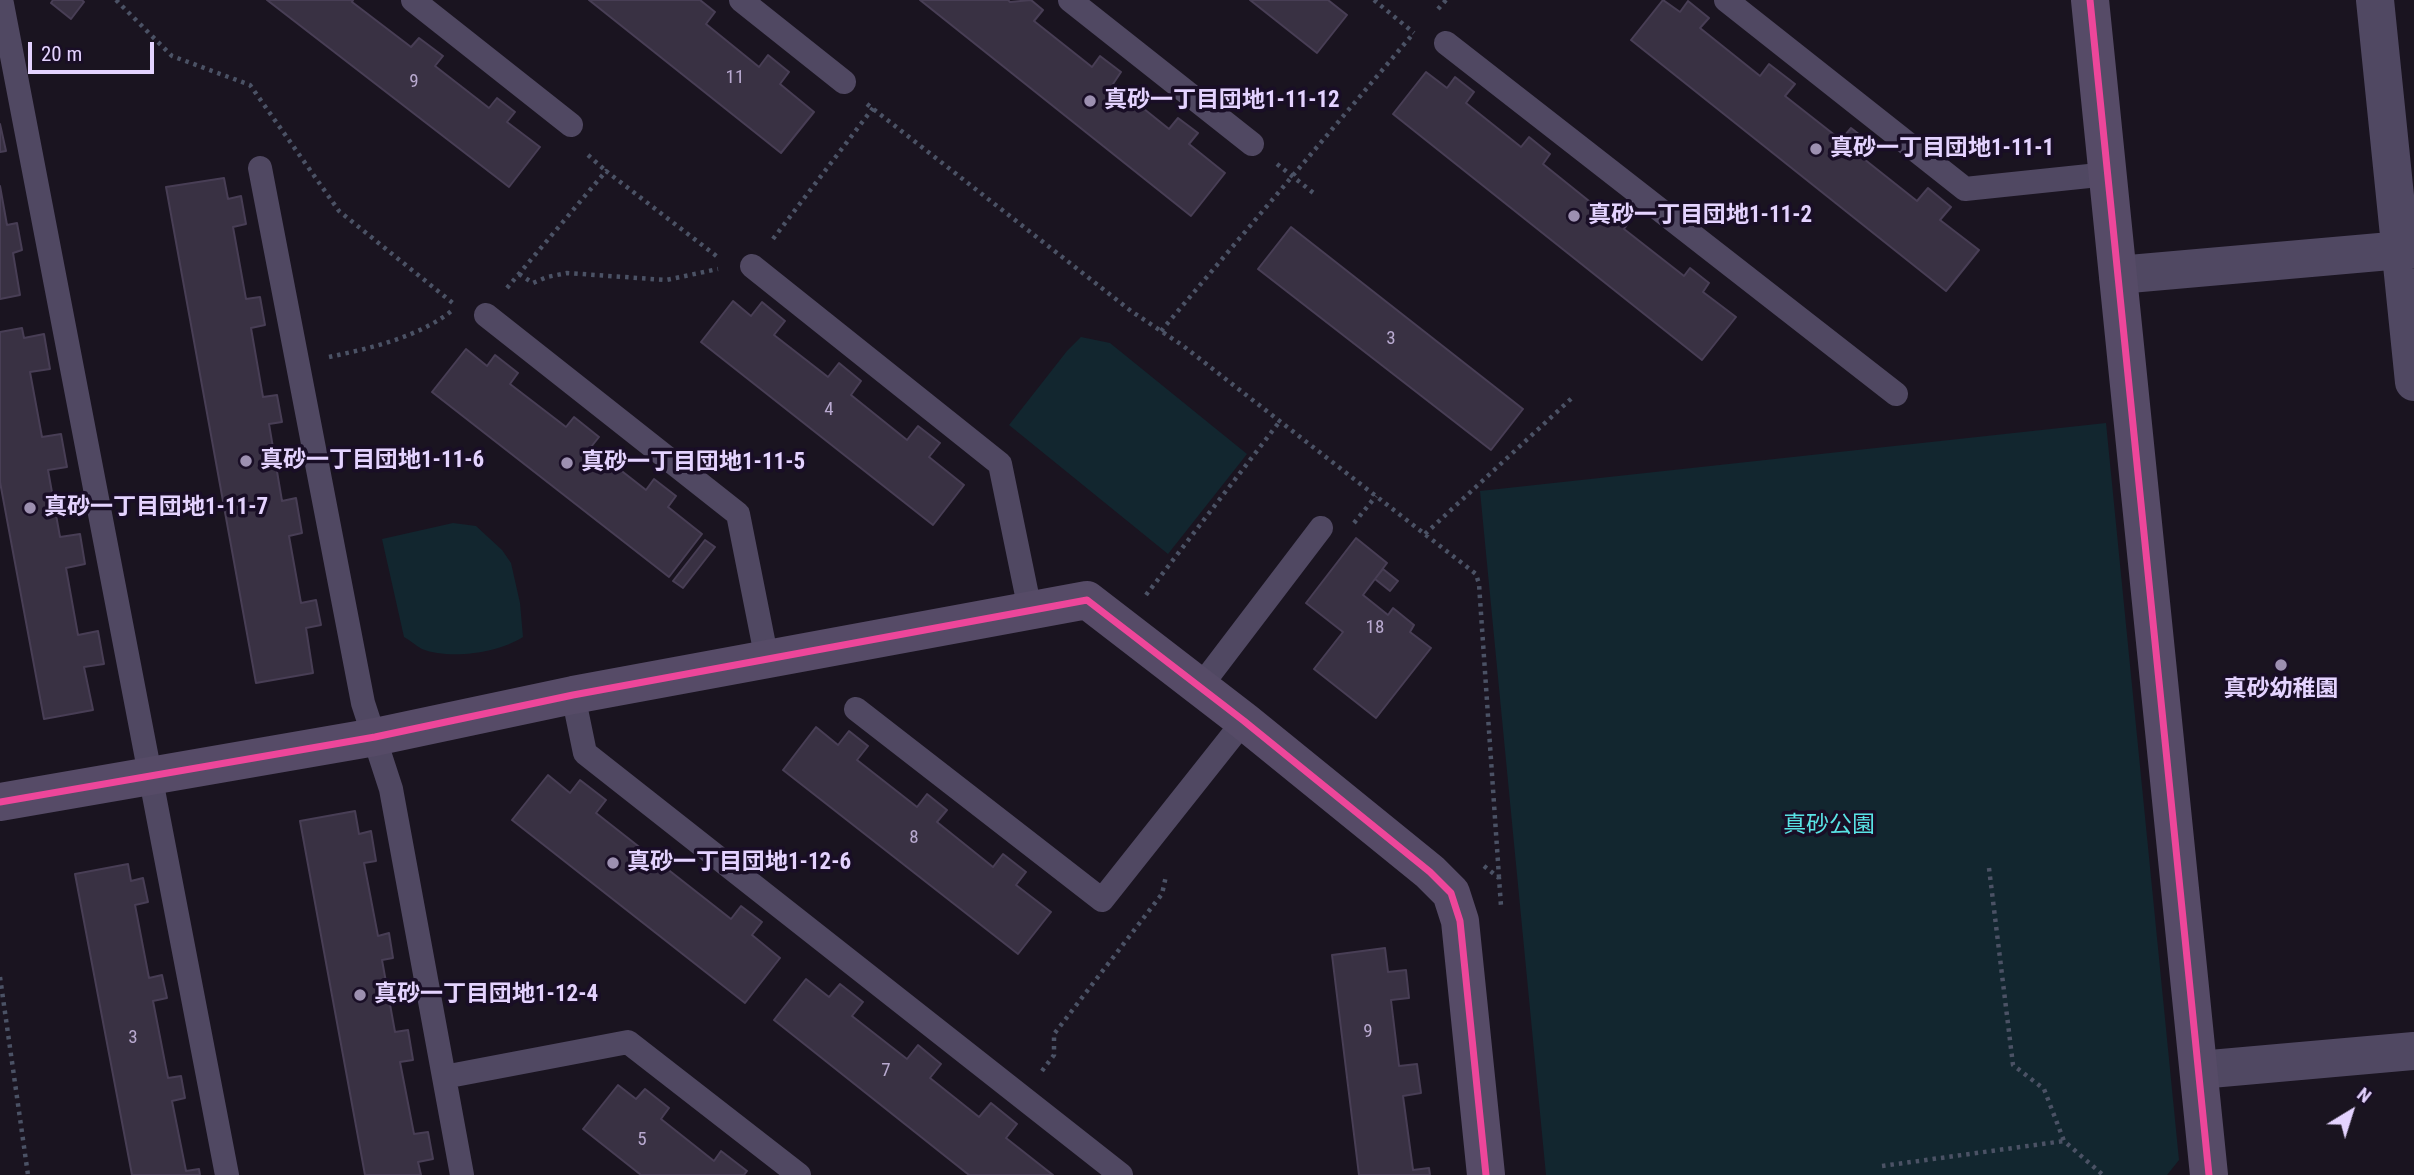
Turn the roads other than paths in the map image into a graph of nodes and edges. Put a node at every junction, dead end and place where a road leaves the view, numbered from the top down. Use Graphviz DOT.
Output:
graph roads {
  1 [pos="413,0"];
  2 [pos="741,0"];
  3 [pos="1070,0"];
  4 [pos="1726,0"];
  5 [pos="2090,0"];
  6 [pos="2375,0"];
  7 [pos="2,4"];
  8 [pos="1446,43"];
  9 [pos="844,82"];
  10 [pos="570,125"];
  11 [pos="1252,144"];
  12 [pos="260,168"];
  13 [pos="2108,174"];
  14 [pos="2407,249"];
  15 [pos="752,266"];
  16 [pos="2118,275"];
  17 [pos="486,315"];
  18 [pos="2414,382"];
  19 [pos="1896,394"];
  20 [pos="1321,528"];
  21 [pos="1030,610"];
  22 [pos="766,660"];
  23 [pos="1200,687"];
  24 [pos="573,695"];
  25 [pos="856,709"];
  26 [pos="1244,721"];
  27 [pos="375,737"];
  28 [pos="150,774"];
  29 [pos="0,802"];
  30 [pos="2414,1051"];
  31 [pos="2199,1070"];
  32 [pos="444,1077"];
  33 [pos="228,1175"];
  34 [pos="462,1175"];
  35 [pos="799,1175"];
  36 [pos="1121,1175"];
  37 [pos="1486,1175"];
  38 [pos="2209,1175"];
  1 -- 10 [label="lane"];
  2 -- 9 [label="lane"];
  3 -- 11 [label="lane"];
  4 -- 13 [label="lane"];
  5 -- 13 [label="street"];
  6 -- 14 [label="street"];
  7 -- 28 [label="lane"];
  8 -- 19 [label="lane"];
  12 -- 27 [label="lane"];
  13 -- 16 [label="street"];
  14 -- 16 [label="street"];
  14 -- 18 [label="street"];
  15 -- 21 [label="lane"];
  16 -- 31 [label="street"];
  17 -- 22 [label="lane"];
  20 -- 23 [label="lane"];
  21 -- 22 [label="street"];
  21 -- 23 [label="street"];
  22 -- 24 [label="street"];
  23 -- 26 [label="street"];
  24 -- 27 [label="street"];
  24 -- 36 [label="lane"];
  25 -- 26 [label="lane"];
  26 -- 37 [label="street"];
  27 -- 28 [label="street"];
  27 -- 32 [label="lane"];
  28 -- 29 [label="street"];
  28 -- 33 [label="lane"];
  30 -- 31 [label="street"];
  31 -- 38 [label="street"];
  32 -- 34 [label="lane"];
  32 -- 35 [label="lane"];
}
